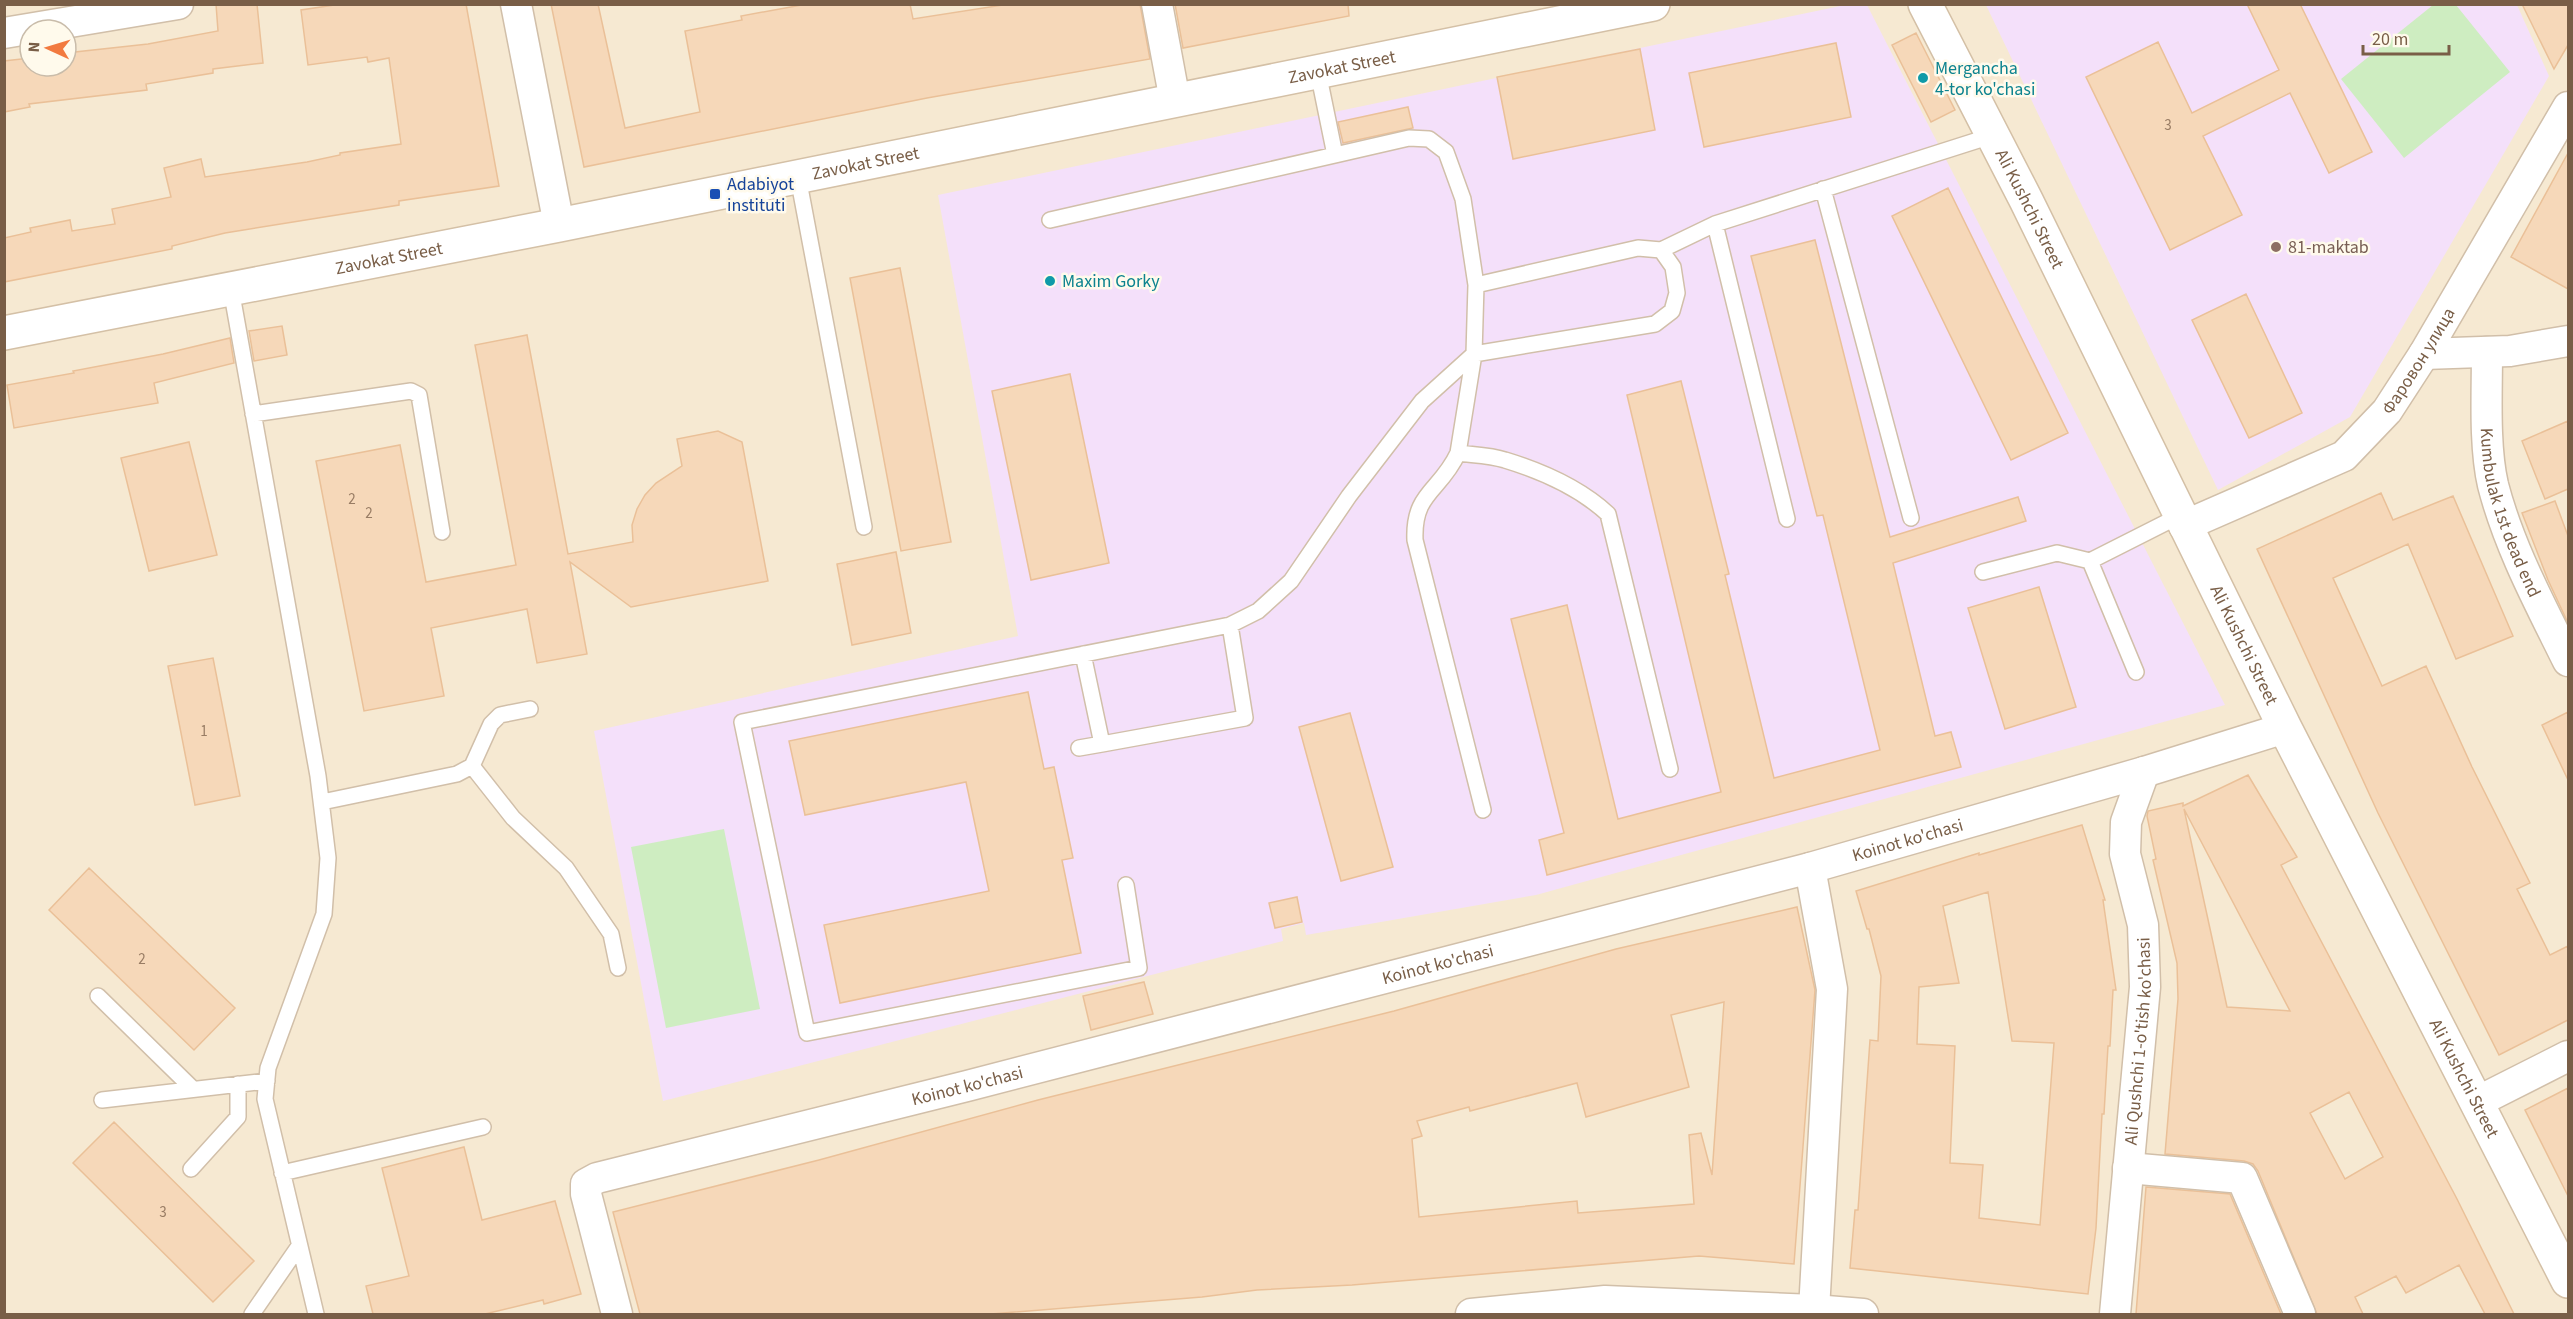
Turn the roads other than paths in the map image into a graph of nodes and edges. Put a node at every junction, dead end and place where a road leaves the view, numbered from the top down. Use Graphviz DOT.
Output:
graph roads {
  1 [pos="178,4"];
  2 [pos="516,4"];
  3 [pos="1157,4"];
  4 [pos="1653,4"];
  5 [pos="1925,4"];
  6 [pos="4,33"];
  7 [pos="1318,72"];
  8 [pos="1175,101"];
  9 [pos="2568,108"];
  10 [pos="1991,136"];
  11 [pos="1335,155"];
  12 [pos="798,177"];
  13 [pos="1823,189"];
  14 [pos="1050,220"];
  15 [pos="1715,224"];
  16 [pos="559,225"];
  17 [pos="1661,250"];
  18 [pos="1476,285"];
  19 [pos="231,289"];
  20 [pos="4,333"];
  21 [pos="2568,341"];
  22 [pos="2487,352"];
  23 [pos="1474,354"];
  24 [pos="2424,354"];
  25 [pos="253,414"];
  26 [pos="1458,453"];
  27 [pos="1911,518"];
  28 [pos="1787,519"];
  29 [pos="2182,521"];
  30 [pos="864,527"];
  31 [pos="442,532"];
  32 [pos="2090,561"];
  33 [pos="1983,572"];
  34 [pos="1230,625"];
  35 [pos="1083,654"];
  36 [pos="2568,661"];
  37 [pos="2136,672"];
  38 [pos="530,709"];
  39 [pos="2285,729"];
  40 [pos="1102,744"];
  41 [pos="1079,748"];
  42 [pos="472,766"];
  43 [pos="1671,769"];
  44 [pos="2144,772"];
  45 [pos="322,802"];
  46 [pos="1483,810"];
  47 [pos="1810,868"];
  48 [pos="1126,885"];
  49 [pos="618,968"];
  50 [pos="98,996"];
  51 [pos="2568,1056"];
  52 [pos="267,1081"];
  53 [pos="238,1084"];
  54 [pos="193,1089"];
  55 [pos="102,1100"];
  56 [pos="2477,1102"];
  57 [pos="483,1126"];
  58 [pos="2128,1168"];
  59 [pos="191,1169"];
  60 [pos="282,1173"];
  61 [pos="299,1246"];
  62 [pos="2568,1281"];
  63 [pos="1814,1310"];
  64 [pos="252,1314"];
  65 [pos="316,1314"];
  66 [pos="617,1314"];
  67 [pos="1471,1314"];
  68 [pos="1863,1314"];
  69 [pos="2115,1314"];
  70 [pos="2300,1314"];
  1 -- 6 [label="street"];
  2 -- 16 [label="street"];
  3 -- 8 [label="street"];
  4 -- 7 [label="street, Zavokat Street"];
  5 -- 10 [label="street, Ali Kushchi Street"];
  7 -- 8 [label="street, Zavokat Street"];
  7 -- 11 [label="lane"];
  8 -- 12 [label="street, Zavokat Street"];
  9 -- 24 [label="street, Фаровон улица"];
  10 -- 13 [label="lane"];
  10 -- 29 [label="street, Ali Kushchi Street"];
  11 -- 14 [label="lane"];
  11 -- 18 [label="lane"];
  12 -- 16 [label="street, Zavokat Street"];
  12 -- 30 [label="lane"];
  13 -- 15 [label="lane"];
  13 -- 27 [label="lane"];
  15 -- 17 [label="lane"];
  15 -- 28 [label="lane"];
  16 -- 19 [label="street, Zavokat Street"];
  17 -- 18 [label="lane"];
  17 -- 23 [label="lane"];
  18 -- 23 [label="lane"];
  19 -- 20 [label="street, Zavokat Street"];
  19 -- 25 [label="lane"];
  21 -- 22 [label="street"];
  22 -- 24 [label="street"];
  22 -- 36 [label="street, Kumbulak 1st dead end"];
  23 -- 26 [label="lane"];
  23 -- 34 [label="lane"];
  24 -- 29 [label="street, Фаровон улица"];
  25 -- 31 [label="lane"];
  25 -- 45 [label="lane"];
  26 -- 43 [label="lane"];
  26 -- 46 [label="lane"];
  29 -- 32 [label="lane"];
  29 -- 39 [label="street, Ali Kushchi Street"];
  32 -- 33 [label="lane"];
  32 -- 37 [label="lane"];
  34 -- 35 [label="lane"];
  34 -- 40 [label="lane"];
  35 -- 40 [label="lane"];
  35 -- 48 [label="lane"];
  38 -- 42 [label="lane"];
  39 -- 44 [label="street, Koinot ko'chasi"];
  39 -- 56 [label="street, Ali Kushchi Street"];
  40 -- 41 [label="lane"];
  42 -- 45 [label="lane"];
  42 -- 49 [label="lane"];
  44 -- 47 [label="street, Koinot ko'chasi"];
  44 -- 58 [label="street, Ali Qushchi 1-o'tish ko'chasi"];
  45 -- 52 [label="lane"];
  47 -- 63 [label="street"];
  47 -- 66 [label="street, Koinot ko'chasi"];
  50 -- 54 [label="lane"];
  51 -- 56 [label="street"];
  52 -- 53 [label="lane"];
  52 -- 60 [label="lane"];
  53 -- 54 [label="lane"];
  53 -- 59 [label="lane"];
  54 -- 55 [label="lane"];
  56 -- 62 [label="street, Ali Kushchi Street"];
  57 -- 60 [label="lane"];
  58 -- 69 [label="street, Ali Qushchi 1-o'tish ko'chasi"];
  58 -- 70 [label="street"];
  60 -- 61 [label="lane"];
  61 -- 64 [label="lane"];
  61 -- 65 [label="lane"];
  63 -- 67 [label="street"];
  63 -- 68 [label="street"];
}
